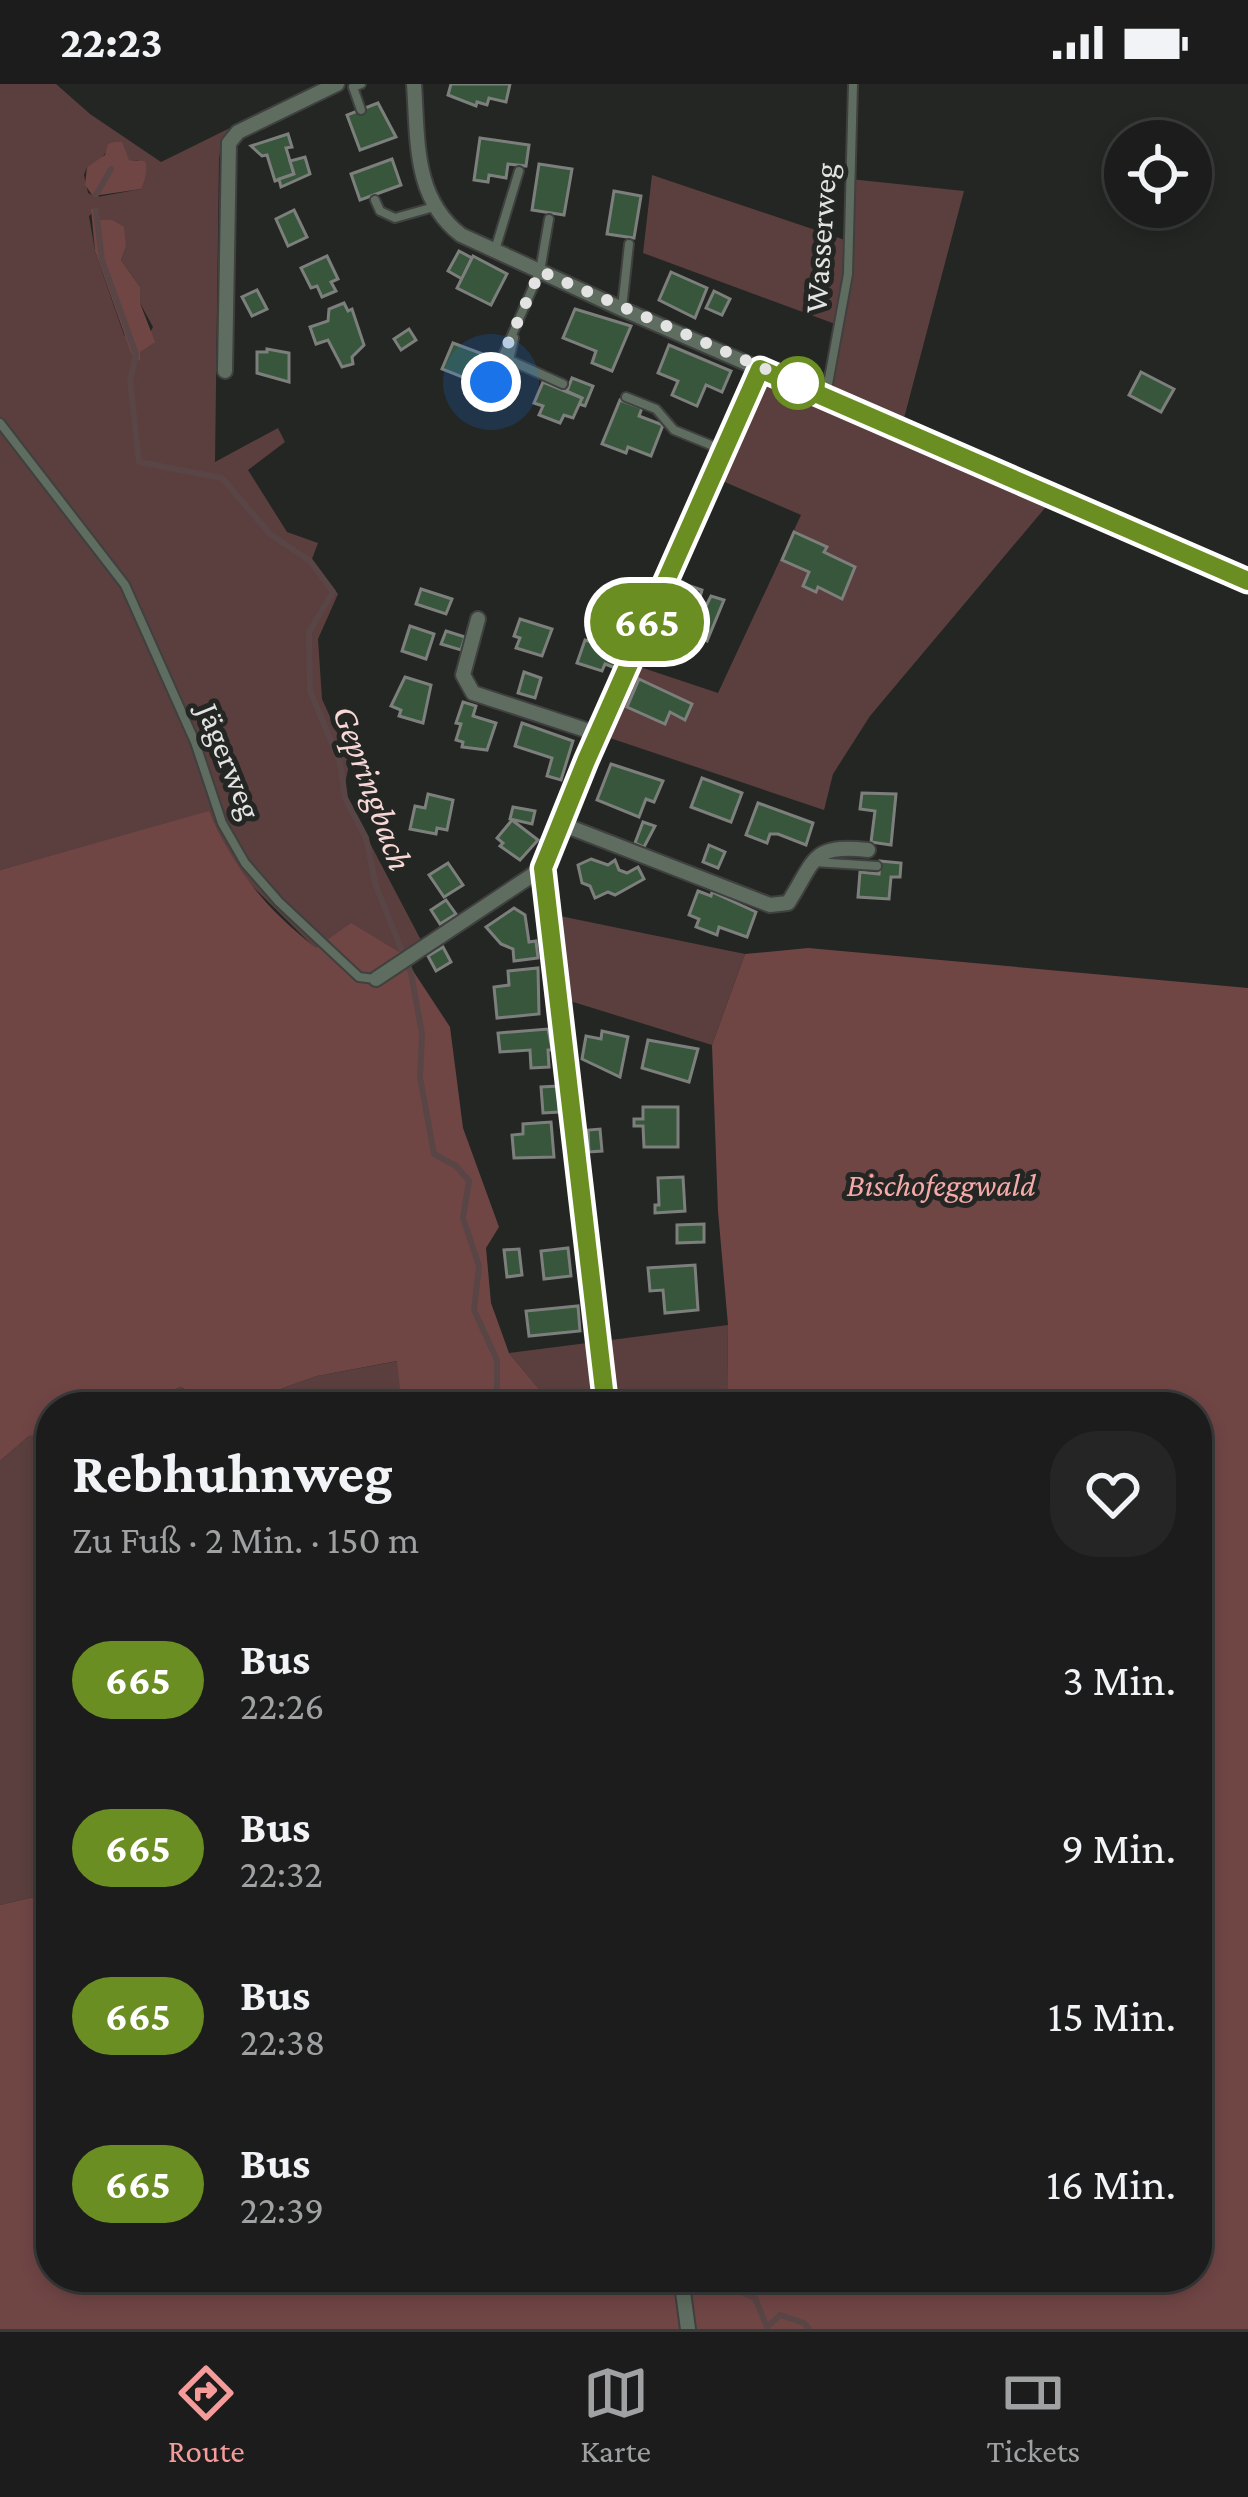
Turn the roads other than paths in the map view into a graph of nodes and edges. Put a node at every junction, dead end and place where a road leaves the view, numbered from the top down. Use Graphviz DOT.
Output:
graph roads {
  1 [pos="337,84"];
  2 [pos="362,84"];
  3 [pos="414,84"];
  4 [pos="853,84"];
  5 [pos="361,110"];
  6 [pos="519,171"];
  7 [pos="375,200"];
  8 [pos="434,206"];
  9 [pos="549,219"];
  10 [pos="629,244"];
  11 [pos="495,250"];
  12 [pos="540,271"];
  13 [pos="622,309"];
  14 [pos="514,329"];
  15 [pos="760,369"];
  16 [pos="225,370"];
  17 [pos="491,382"];
  18 [pos="563,384"];
  19 [pos="826,395"];
  20 [pos="626,397"];
  21 [pos="0,424"];
  22 [pos="724,451"];
  23 [pos="1248,581"];
  24 [pos="478,620"];
  25 [pos="598,734"];
  26 [pos="559,823"];
  27 [pos="868,850"];
  28 [pos="814,862"];
  29 [pos="877,866"];
  30 [pos="543,868"];
  31 [pos="376,980"];
  32 [pos="604,1392"];
  33 [pos="683,2292"];
  34 [pos="688,2329"];
  1 -- 16 [label="street"];
  2 -- 5 [label="lane"];
  3 -- 8 [label="street"];
  4 -- 19 [label="lane, Wasserweg"];
  6 -- 11 [label="lane"];
  7 -- 8 [label="lane"];
  8 -- 11 [label="street"];
  9 -- 12 [label="lane"];
  10 -- 13 [label="lane"];
  11 -- 12 [label="street"];
  12 -- 13 [label="street"];
  12 -- 14 [label="lane"];
  13 -- 15 [label="street"];
  14 -- 17 [label="lane"];
  14 -- 18 [label="lane"];
  15 -- 19 [label="street"];
  15 -- 22 [label="street"];
  19 -- 23 [label="street"];
  20 -- 22 [label="lane"];
  21 -- 31 [label="lane, Jägerweg"];
  22 -- 25 [label="street"];
  24 -- 25 [label="street"];
  25 -- 26 [label="street"];
  26 -- 28 [label="street"];
  26 -- 30 [label="street"];
  27 -- 28 [label="street"];
  28 -- 29 [label="lane"];
  30 -- 31 [label="street, Jägerweg"];
  30 -- 32 [label="street"];
  33 -- 34 [label="street"];
}
